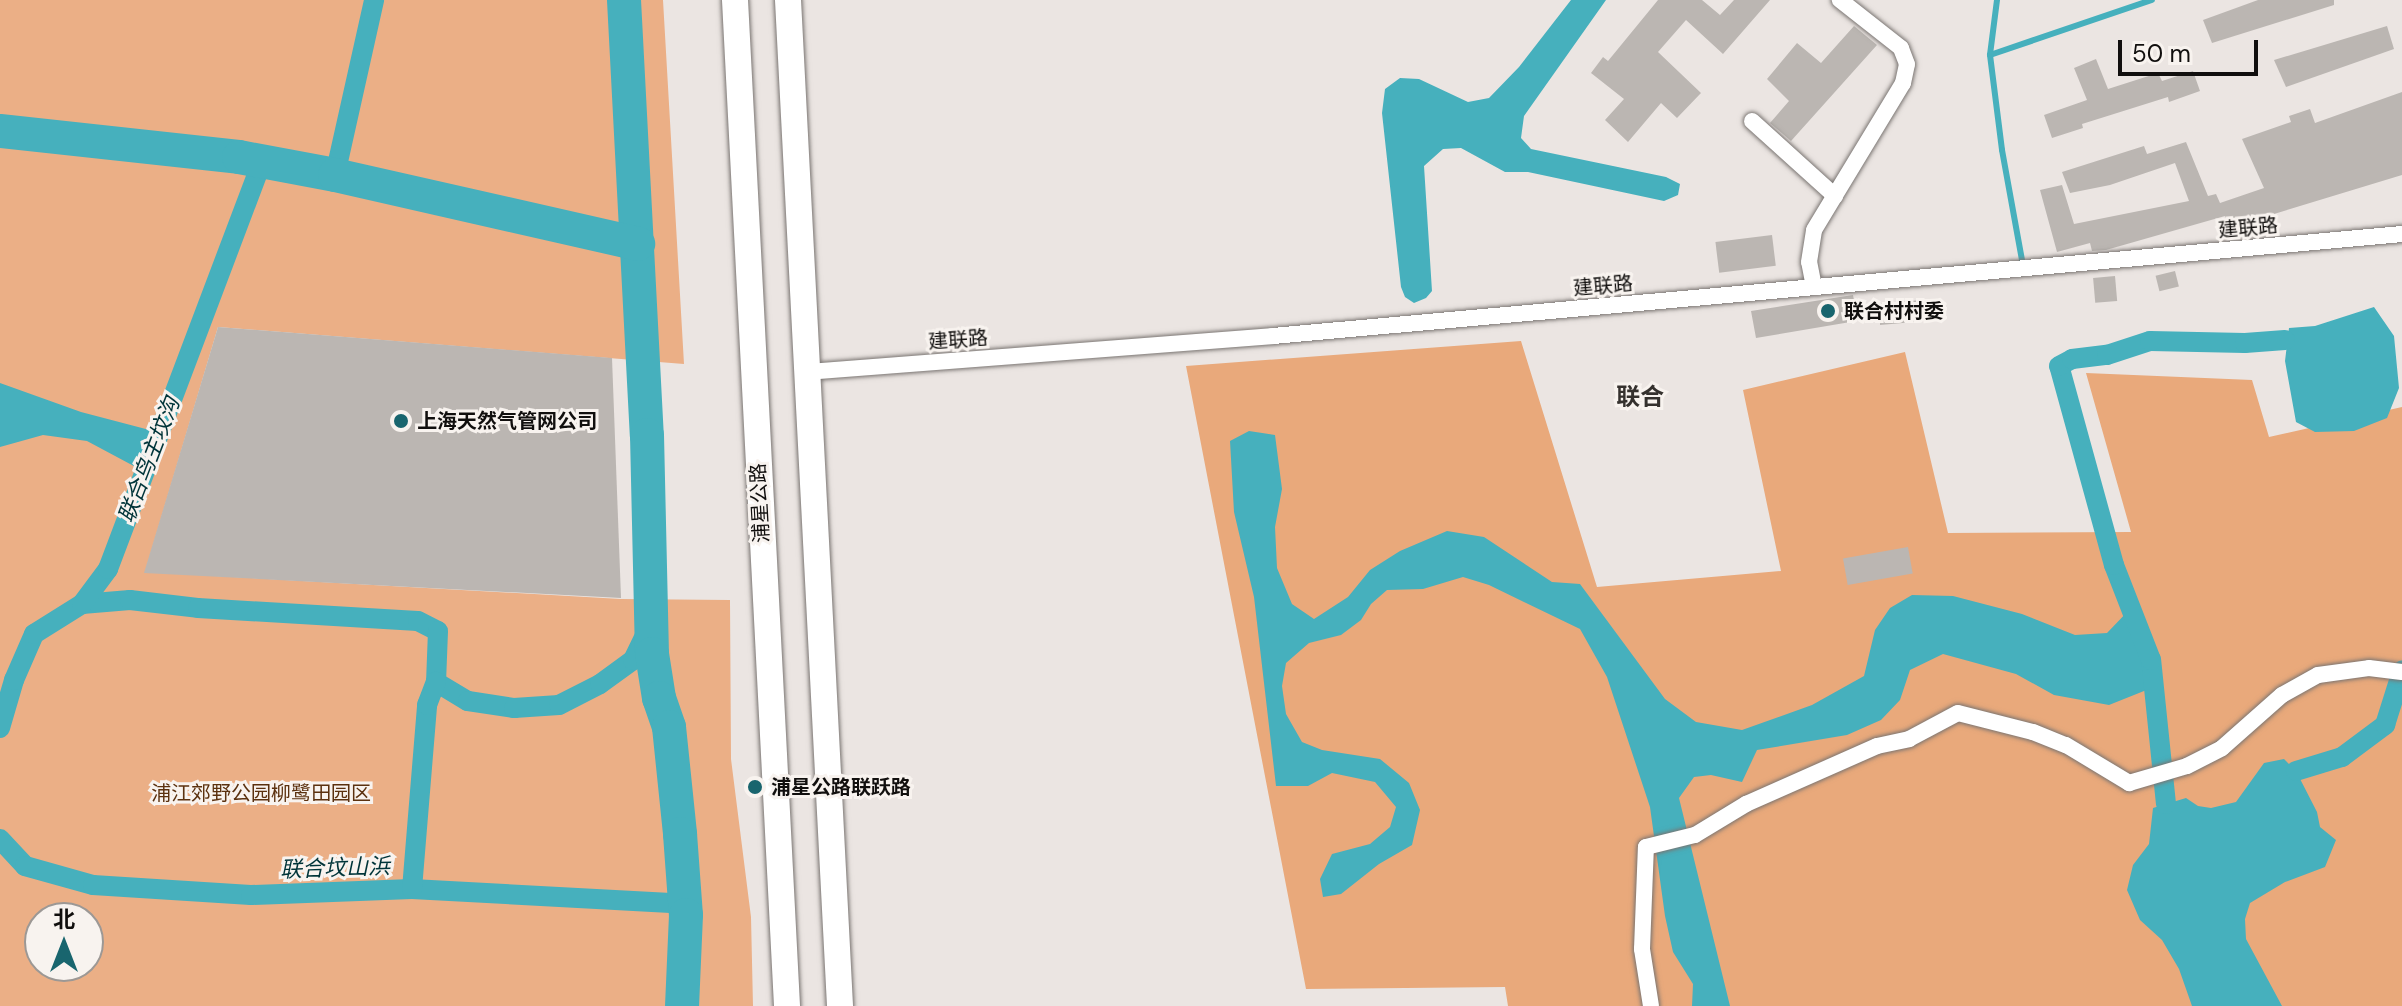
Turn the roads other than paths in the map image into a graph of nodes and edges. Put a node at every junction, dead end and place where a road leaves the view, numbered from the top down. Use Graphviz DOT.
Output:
graph roads {
  1 [pos="735,0"];
  2 [pos="788,0"];
  3 [pos="1840,0"];
  4 [pos="1752,121"];
  5 [pos="1835,196"];
  6 [pos="2402,234"];
  7 [pos="1814,287"];
  8 [pos="807,372"];
  9 [pos="2402,672"];
  10 [pos="787,1006"];
  11 [pos="840,1006"];
  12 [pos="1651,1006"];
  1 -- 10 [label="main road, 浦星公路"];
  2 -- 8 [label="main road"];
  3 -- 5 [label="street"];
  4 -- 5 [label="street"];
  5 -- 7 [label="street"];
  6 -- 7 [label="street, 建联路"];
  7 -- 8 [label="street, 建联路"];
  8 -- 11 [label="main road"];
  9 -- 12 [label="street"];
}
